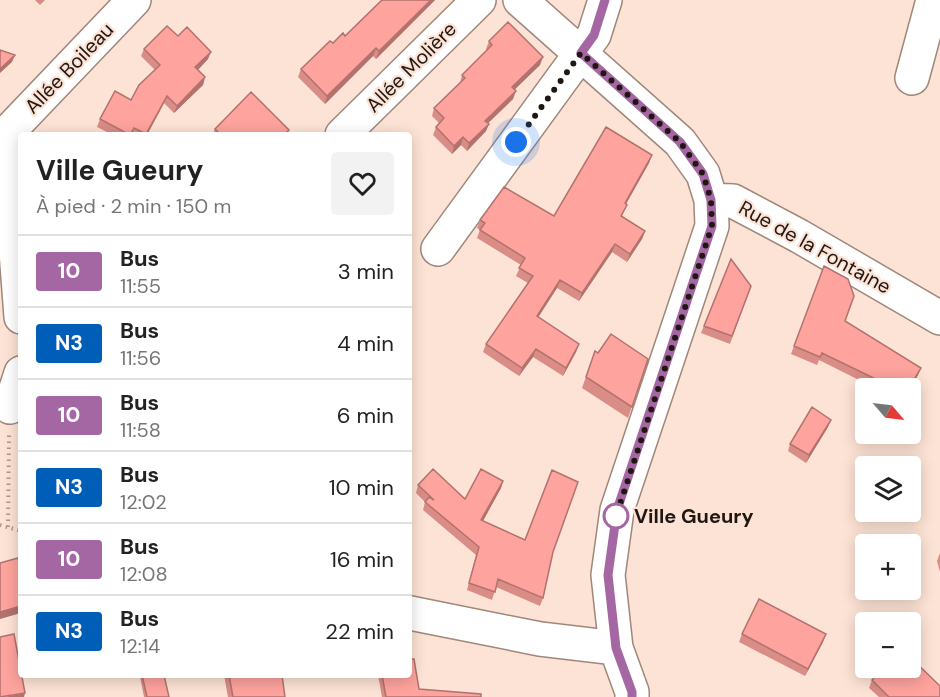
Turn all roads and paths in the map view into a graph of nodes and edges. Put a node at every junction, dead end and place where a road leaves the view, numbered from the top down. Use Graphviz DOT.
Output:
graph roads {
  1 [pos="134,0"];
  2 [pos="479,0"];
  3 [pos="520,0"];
  4 [pos="605,0"];
  5 [pos="933,0"];
  6 [pos="581,53"];
  7 [pos="912,78"];
  8 [pos="345,132"];
  9 [pos="711,200"];
  10 [pos="438,249"];
  11 [pos="18,277"];
  12 [pos="940,318"];
  13 [pos="18,382"];
  14 [pos="10,407"];
  15 [pos="0,525"];
  16 [pos="8,527"];
  17 [pos="18,530"];
  18 [pos="412,613"];
  19 [pos="616,648"];
  20 [pos="632,697"];
  1 -- 11 [label="street, Allée Boileau"];
  2 -- 8 [label="street, Allée Molière"];
  3 -- 6 [label="street, Rue de la Fontaine"];
  4 -- 6 [label="street"];
  5 -- 7 [label="street"];
  6 -- 9 [label="street, Rue de la Fontaine"];
  6 -- 10 [label="street"];
  9 -- 12 [label="street, Rue de la Fontaine"];
  9 -- 19 [label="street"];
  13 -- 14 [label="street"];
  14 -- 16 [label="path"];
  15 -- 16 [label="path"];
  16 -- 17 [label="path"];
  18 -- 19 [label="street"];
  19 -- 20 [label="street"];
}
